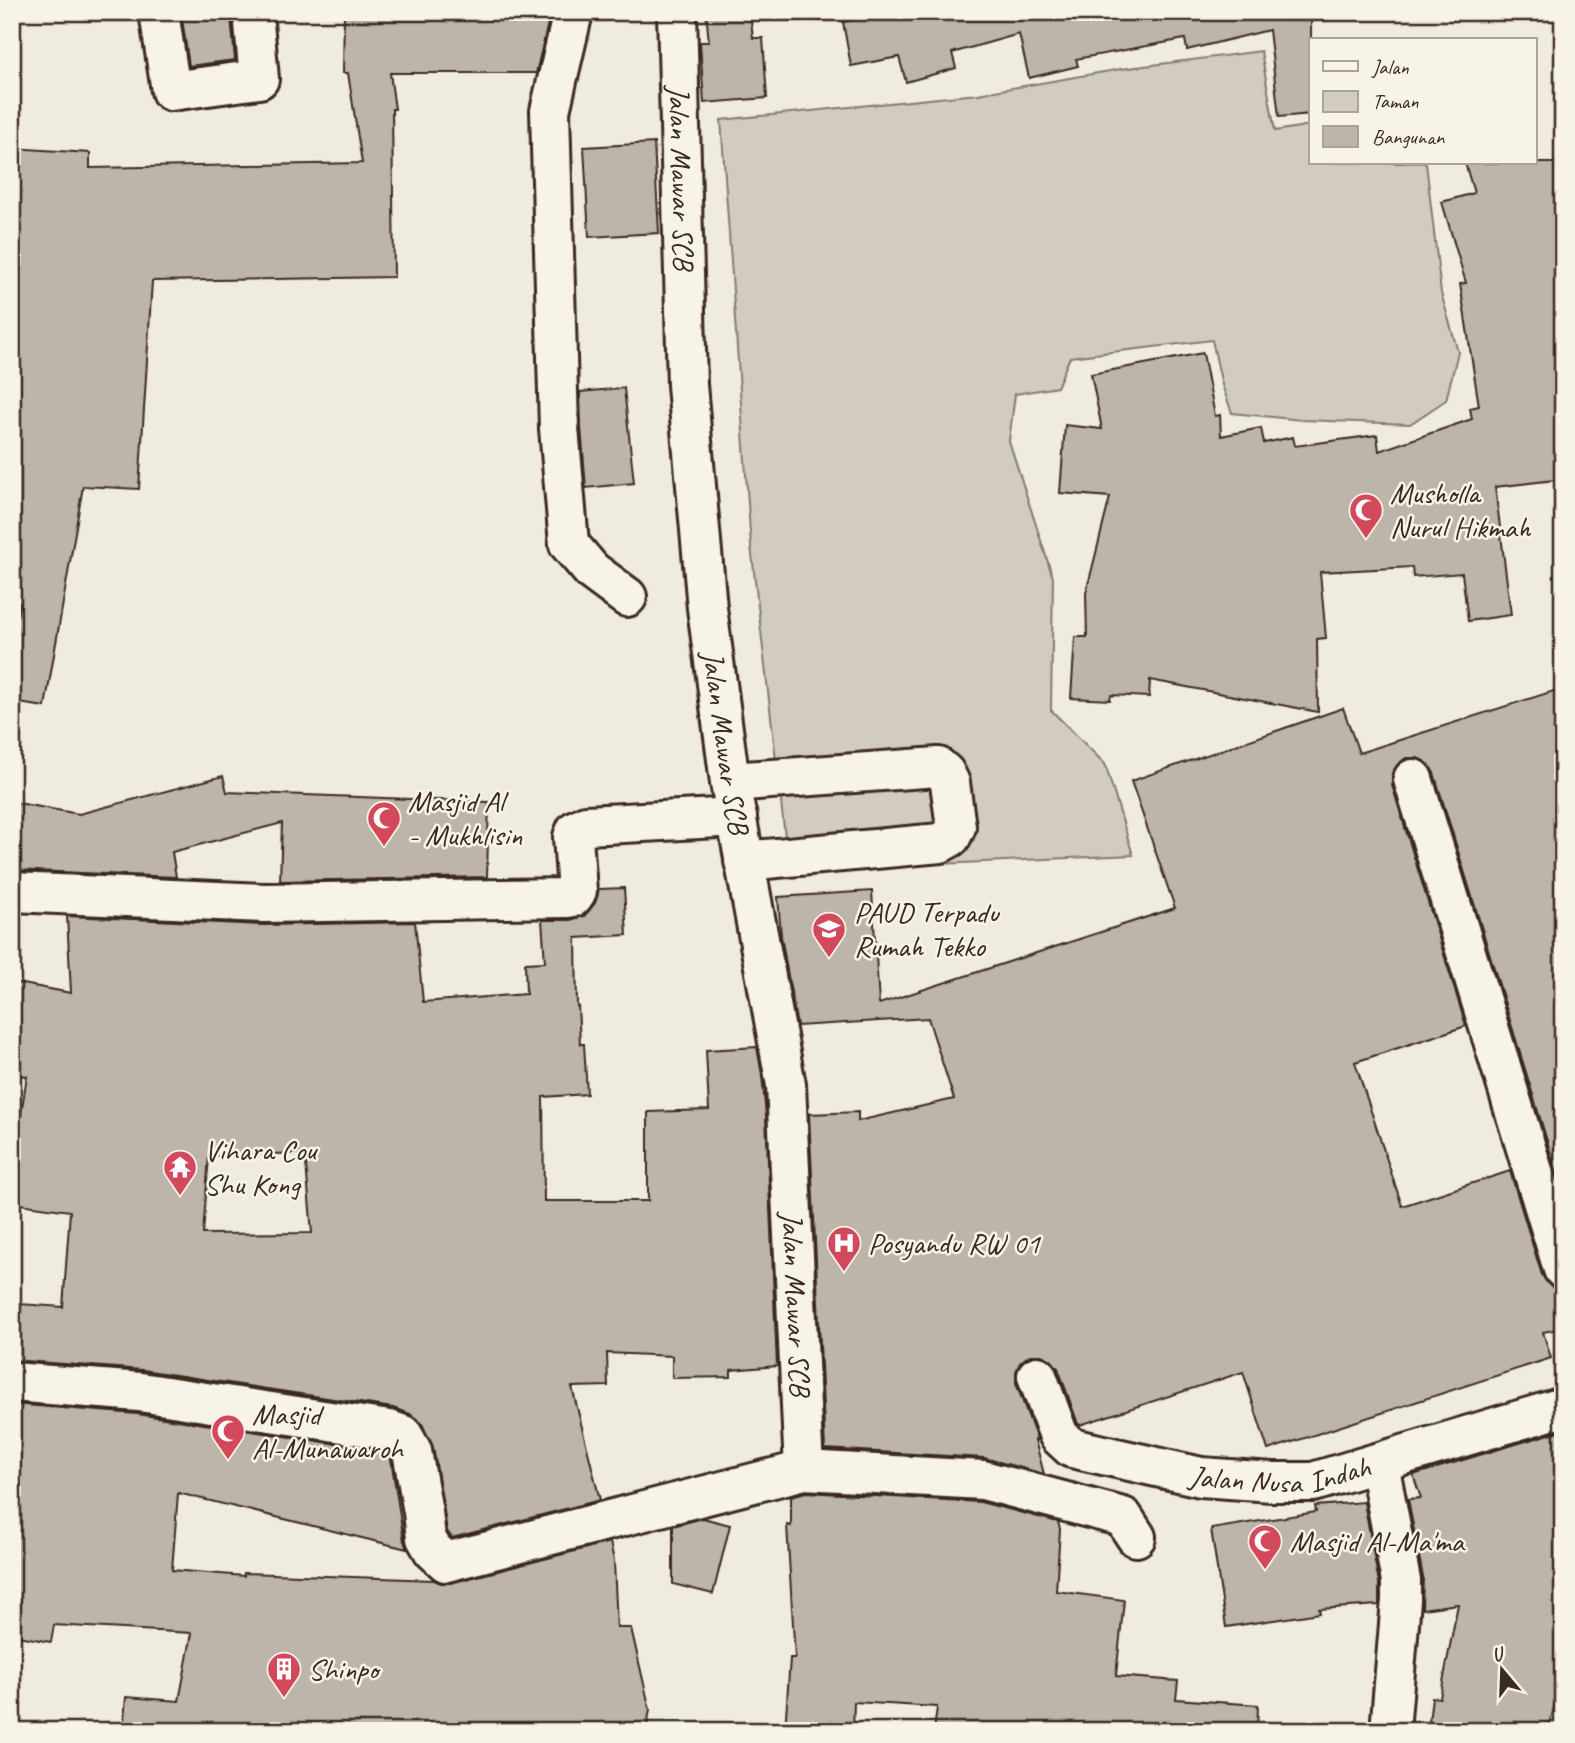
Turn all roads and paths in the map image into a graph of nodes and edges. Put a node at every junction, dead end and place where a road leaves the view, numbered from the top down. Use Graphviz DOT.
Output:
graph roads {
  1 [pos="159,12"];
  2 [pos="253,12"];
  3 [pos="573,12"];
  4 [pos="677,12"];
  5 [pos="627,597"];
  6 [pos="1413,779"];
  7 [pos="733,799"];
  8 [pos="744,860"];
  9 [pos="12,892"];
  10 [pos="1563,1269"];
  11 [pos="1037,1376"];
  12 [pos="12,1382"];
  13 [pos="1563,1407"];
  14 [pos="1379,1463"];
  15 [pos="804,1470"];
  16 [pos="1136,1538"];
  17 [pos="1390,1731"];
  1 -- 2 [label="street"];
  3 -- 5 [label="street"];
  4 -- 7 [label="street, Jalan Mawar SCB"];
  6 -- 10 [label="street"];
  7 -- 8 [label="street, Jalan Mawar SCB"];
  7 -- 8 [label="street"];
  7 -- 9 [label="street"];
  8 -- 15 [label="street, Jalan Mawar SCB"];
  11 -- 14 [label="street, Jalan Nusa Indah"];
  12 -- 15 [label="street"];
  13 -- 14 [label="street, Jalan Nusa Indah"];
  14 -- 17 [label="street"];
  15 -- 16 [label="street"];
}
